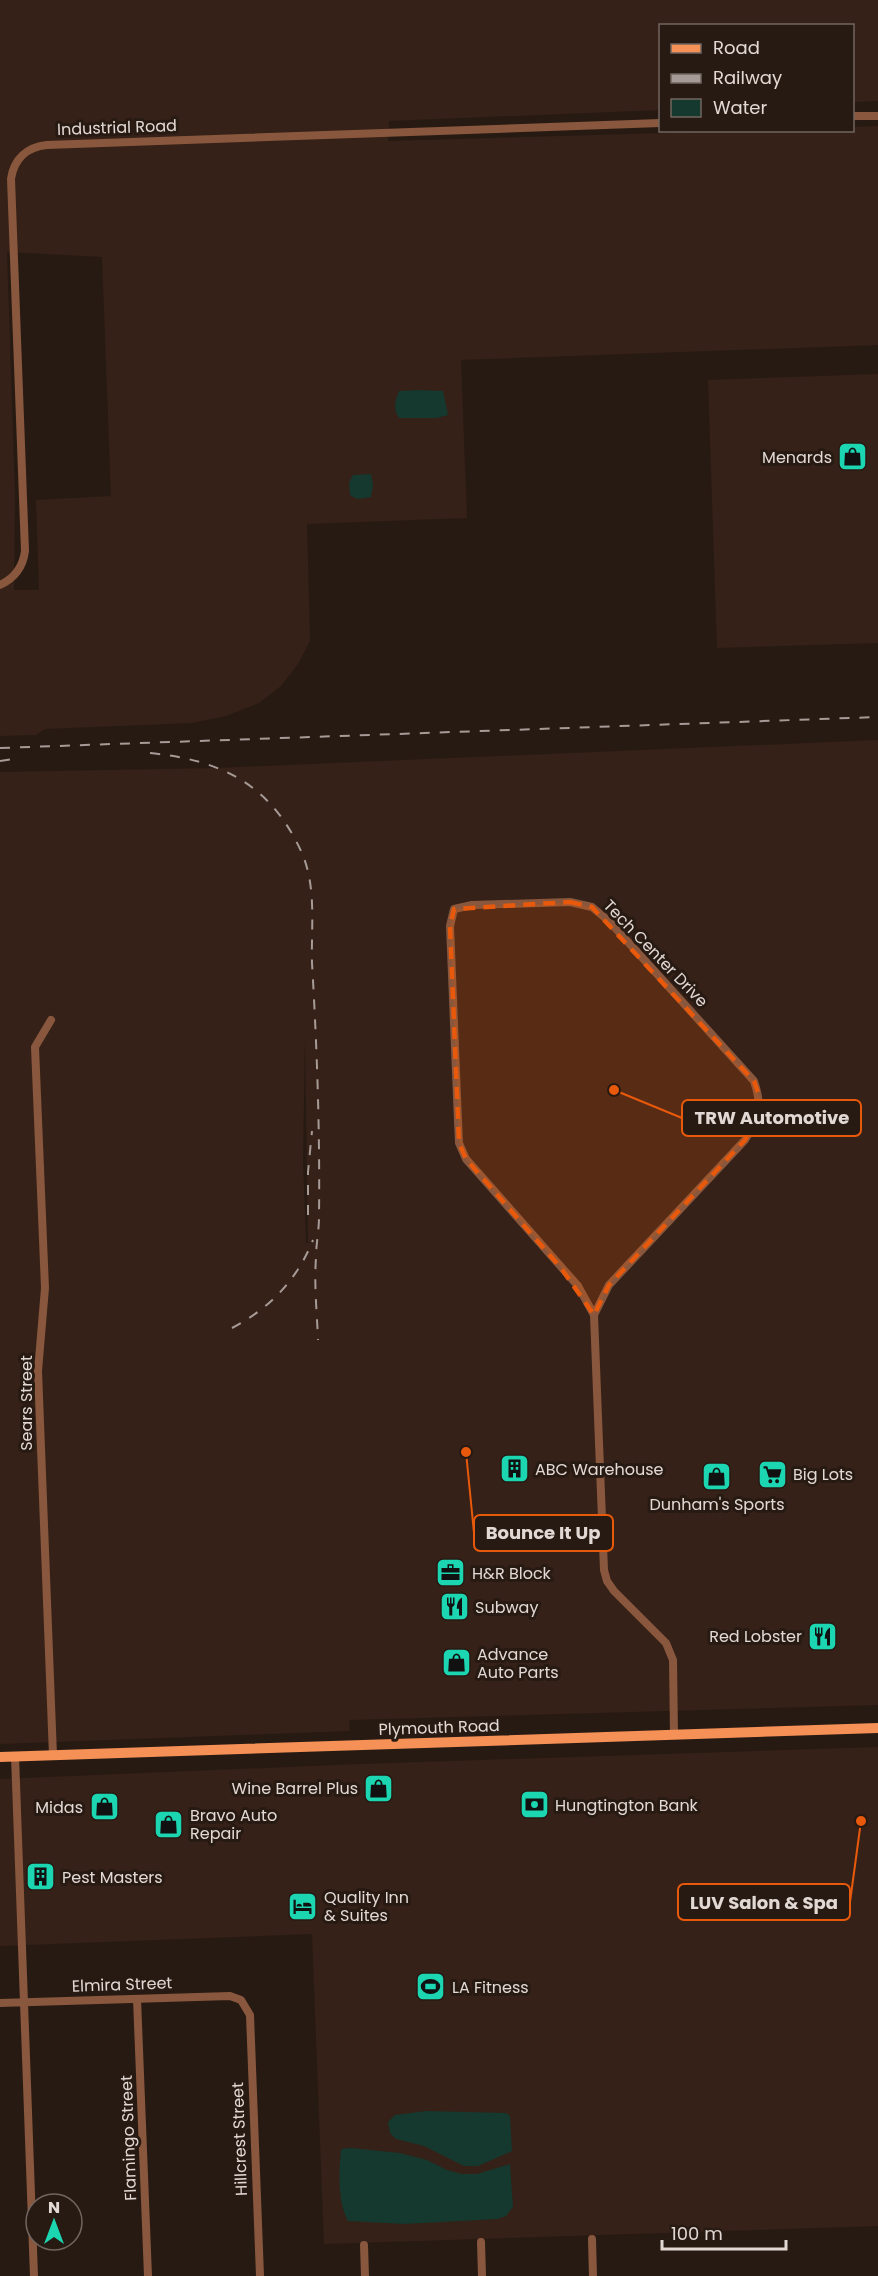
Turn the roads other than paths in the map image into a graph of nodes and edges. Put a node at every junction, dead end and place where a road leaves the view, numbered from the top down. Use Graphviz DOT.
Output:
graph roads {
  1 [pos="854,116"];
  2 [pos="878,116"];
  3 [pos="659,123"];
  4 [pos="0,585"];
  5 [pos="51,1020"];
  6 [pos="594,1315"];
  7 [pos="878,1728"];
  8 [pos="674,1735"];
  9 [pos="53,1755"];
  10 [pos="15,1756"];
  11 [pos="0,1757"];
  12 [pos="137,1999"];
  13 [pos="24,2002"];
  14 [pos="243,2002"];
  15 [pos="0,2003"];
  16 [pos="592,2239"];
  17 [pos="481,2242"];
  18 [pos="364,2245"];
  19 [pos="34,2276"];
  20 [pos="147,2276"];
  21 [pos="260,2276"];
  22 [pos="365,2276"];
  23 [pos="482,2276"];
  24 [pos="593,2276"];
  1 -- 2 [label="street"];
  3 -- 4 [label="street, Industrial Road"];
  5 -- 9 [label="street, Sears Street"];
  6 -- 6 [label="street, Tech Center Drive"];
  6 -- 8 [label="street, Tech Center Drive"];
  7 -- 8 [label="main road, Plymouth Road"];
  8 -- 9 [label="main road, Plymouth Road"];
  9 -- 10 [label="main road, Plymouth Road"];
  10 -- 11 [label="main road, Plymouth Road"];
  10 -- 13 [label="street"];
  12 -- 13 [label="street, Elmira Street"];
  12 -- 14 [label="street, Elmira Street"];
  12 -- 20 [label="street, Flamingo Street"];
  13 -- 15 [label="street, Elmira Street"];
  13 -- 19 [label="street"];
  14 -- 21 [label="street, Hillcrest Street"];
  16 -- 24 [label="street"];
  17 -- 23 [label="street"];
  18 -- 22 [label="street"];
}
